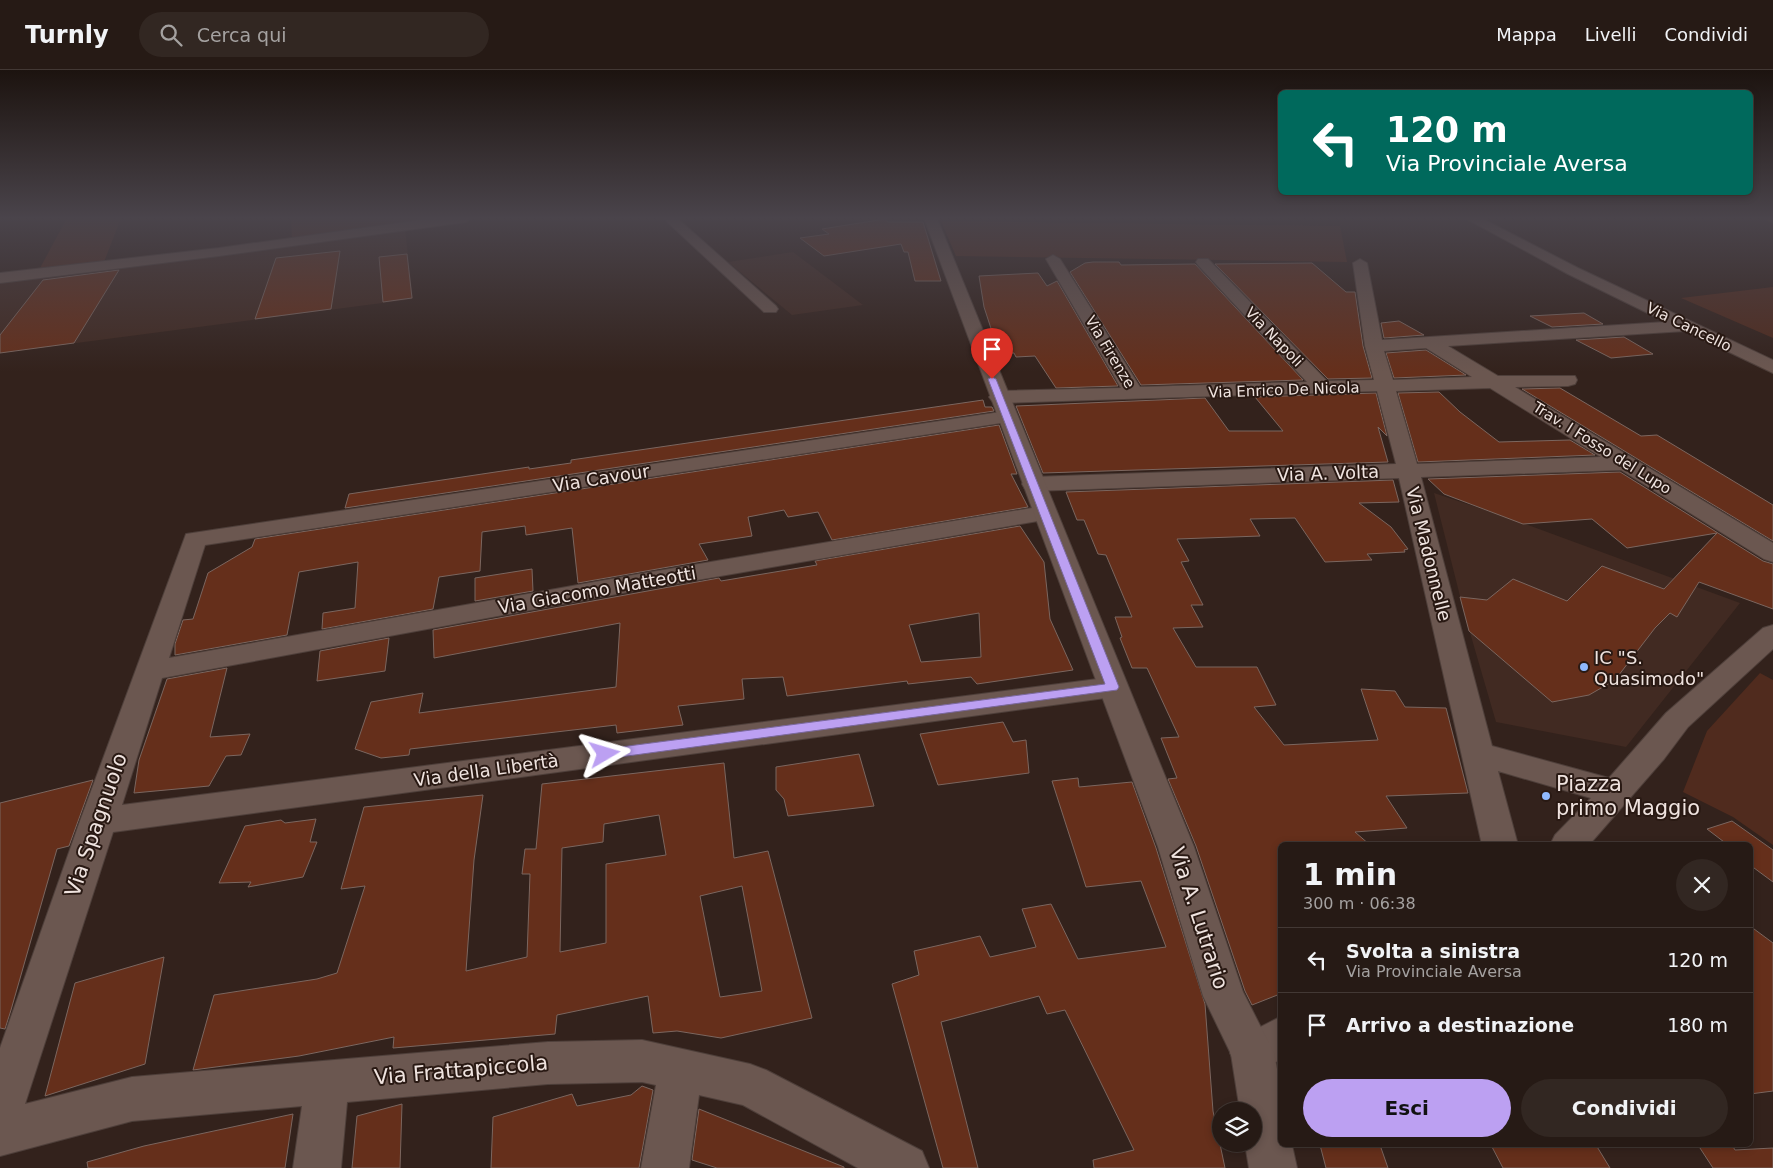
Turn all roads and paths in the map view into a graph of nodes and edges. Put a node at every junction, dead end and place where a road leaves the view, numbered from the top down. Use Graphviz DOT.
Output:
graph roads {
  1 [pos="76,269"];
  2 [pos="726,269"];
  3 [pos="950,269"];
  4 [pos="1059,269"];
  5 [pos="1210,269"];
  6 [pos="1361,269"];
  7 [pos="1568,269"];
  8 [pos="0,278"];
  9 [pos="770,309"];
  10 [pos="1688,326"];
  11 [pos="1430,343"];
  12 [pos="1374,346"];
  13 [pos="1773,367"];
  14 [pos="1568,380"];
  15 [pos="1497,383"];
  16 [pos="1386,387"];
  17 [pos="1324,389"];
  18 [pos="1135,394"];
  19 [pos="1003,407"];
  20 [pos="1624,463"];
  21 [pos="1408,470"];
  22 [pos="1033,484"];
  23 [pos="1044,512"];
  24 [pos="194,539"];
  25 [pos="1773,554"];
  26 [pos="1773,634"];
  27 [pos="150,672"];
  28 [pos="1113,687"];
  29 [pos="1478,754"];
  30 [pos="1615,792"];
  31 [pos="97,821"];
  32 [pos="1499,842"];
  33 [pos="1571,842"];
  34 [pos="1266,1045"];
  35 [pos="681,1070"];
  36 [pos="327,1082"];
  37 [pos="0,1111"];
  38 [pos="0,1133"];
  39 [pos="316,1168"];
  40 [pos="665,1168"];
  41 [pos="905,1168"];
  42 [pos="1273,1168"];
  1 -- 8 [label="street"];
  2 -- 9 [label="street"];
  3 -- 19 [label="street, Via A. Lutrario"];
  4 -- 18 [label="street, Via Firenze"];
  5 -- 17 [label="street, Via Napoli"];
  6 -- 12 [label="street, Via Madonnelle"];
  7 -- 10 [label="street, Via Cancello"];
  10 -- 11 [label="street"];
  10 -- 13 [label="street, Via Cancello"];
  11 -- 12 [label="street"];
  11 -- 15 [label="street, Trav. I Fosso del Lupo"];
  12 -- 16 [label="street, Via Madonnelle"];
  14 -- 15 [label="street, Via Enrico De Nicola"];
  15 -- 16 [label="street, Via Enrico De Nicola"];
  15 -- 20 [label="street, Trav. I Fosso del Lupo"];
  16 -- 17 [label="street, Via Enrico De Nicola"];
  16 -- 21 [label="street, Via Madonnelle"];
  17 -- 18 [label="street, Via Enrico De Nicola"];
  18 -- 19 [label="street, Via Enrico De Nicola"];
  19 -- 22 [label="street, Via A. Lutrario"];
  19 -- 24 [label="street, Via Cavour"];
  20 -- 21 [label="street, Via A. Volta"];
  20 -- 25 [label="street, Trav. I Fosso del Lupo"];
  21 -- 22 [label="street, Via A. Volta"];
  21 -- 29 [label="street, Via Madonnelle"];
  22 -- 23 [label="street, Via A. Lutrario"];
  23 -- 27 [label="street, Via Giacomo Matteotti"];
  23 -- 28 [label="street, Via A. Lutrario"];
  24 -- 27 [label="street, Via Spagnuolo"];
  26 -- 30 [label="street"];
  27 -- 31 [label="street, Via Spagnuolo"];
  28 -- 31 [label="street, Via della Libertà"];
  28 -- 34 [label="street, Via A. Lutrario"];
  29 -- 30 [label="street"];
  29 -- 32 [label="street, Via Madonnelle"];
  30 -- 33 [label="street"];
  31 -- 37 [label="street, Via Spagnuolo"];
  34 -- 42 [label="street, Via A. Lutrario"];
  35 -- 36 [label="street, Via Frattapiccola"];
  35 -- 40 [label="street"];
  35 -- 41 [label="street, Via Frattapiccola"];
  36 -- 38 [label="street, Via Frattapiccola"];
  36 -- 39 [label="street"];
}
